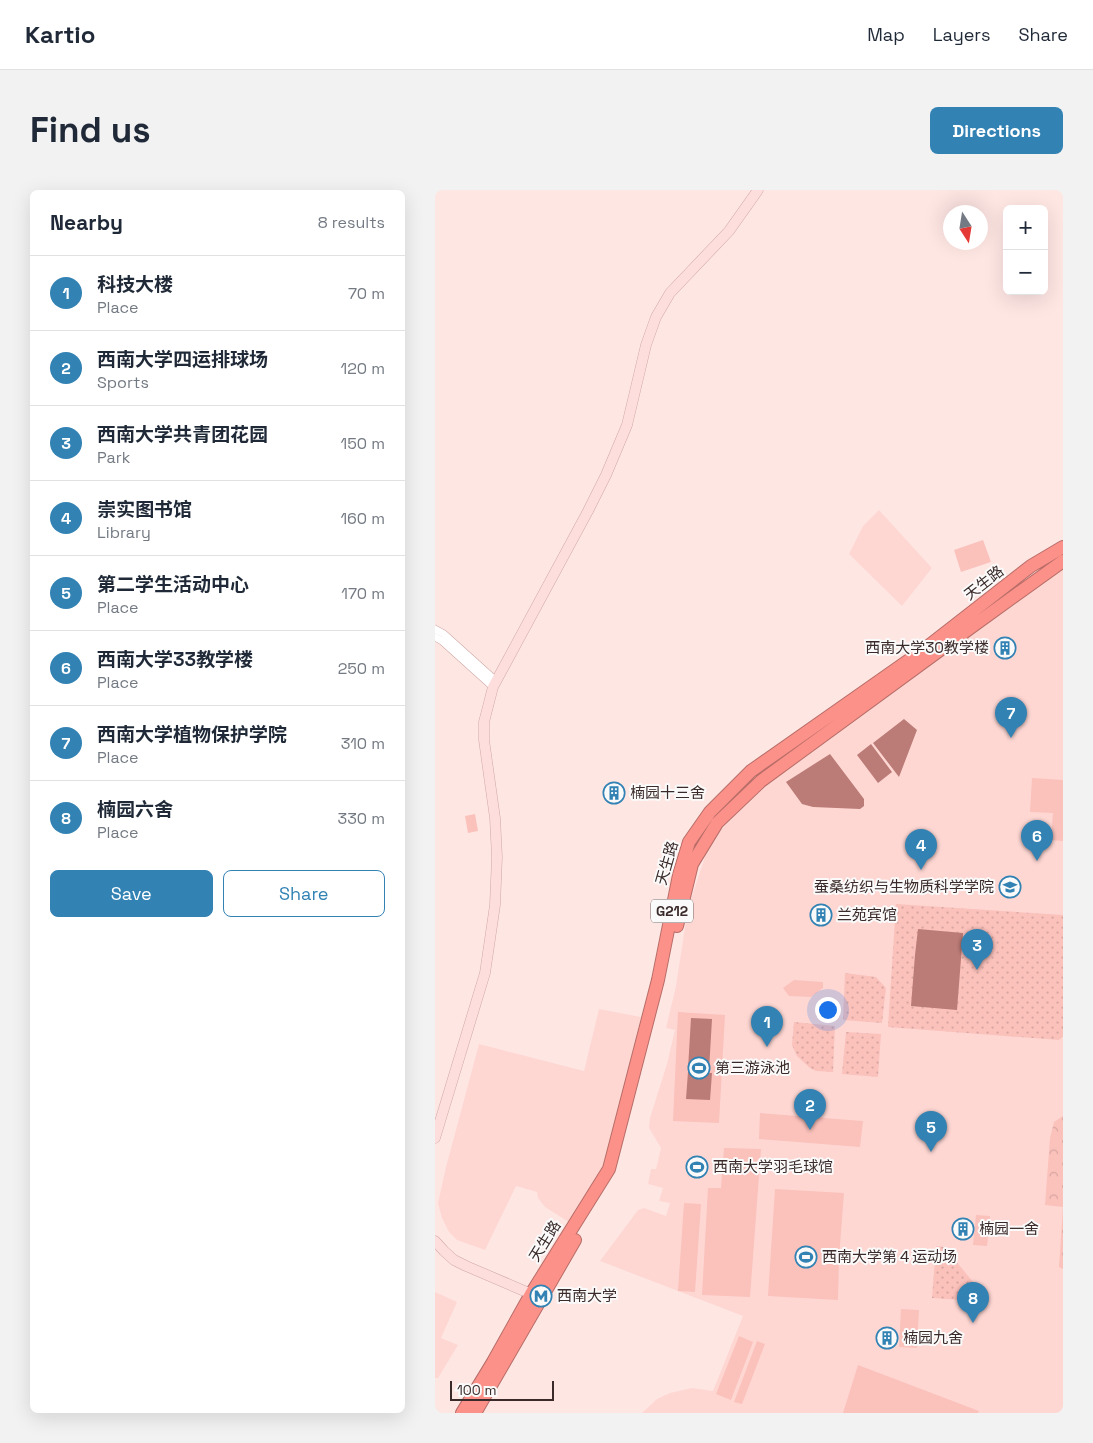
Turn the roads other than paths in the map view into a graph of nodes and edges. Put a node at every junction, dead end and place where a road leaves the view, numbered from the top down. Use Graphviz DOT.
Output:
graph roads {
  1 [pos="757,190"];
  2 [pos="1063,547"];
  3 [pos="1063,562"];
  4 [pos="435,629"];
  5 [pos="435,637"];
  6 [pos="494,683"];
  7 [pos="435,1138"];
  8 [pos="435,1241"];
  9 [pos="536,1296"];
  10 [pos="462,1413"];
  11 [pos="475,1413"];
  1 -- 6 [label="street"];
  2 -- 9 [label="highway, 天生路 / G212"];
  3 -- 9 [label="highway, 天生路 / G212"];
  4 -- 6 [label="street"];
  5 -- 6 [label="street"];
  6 -- 7 [label="street"];
  8 -- 9 [label="street"];
  9 -- 10 [label="highway, 天生路 / G212"];
  9 -- 11 [label="highway, 天生路 / G212"];
}
